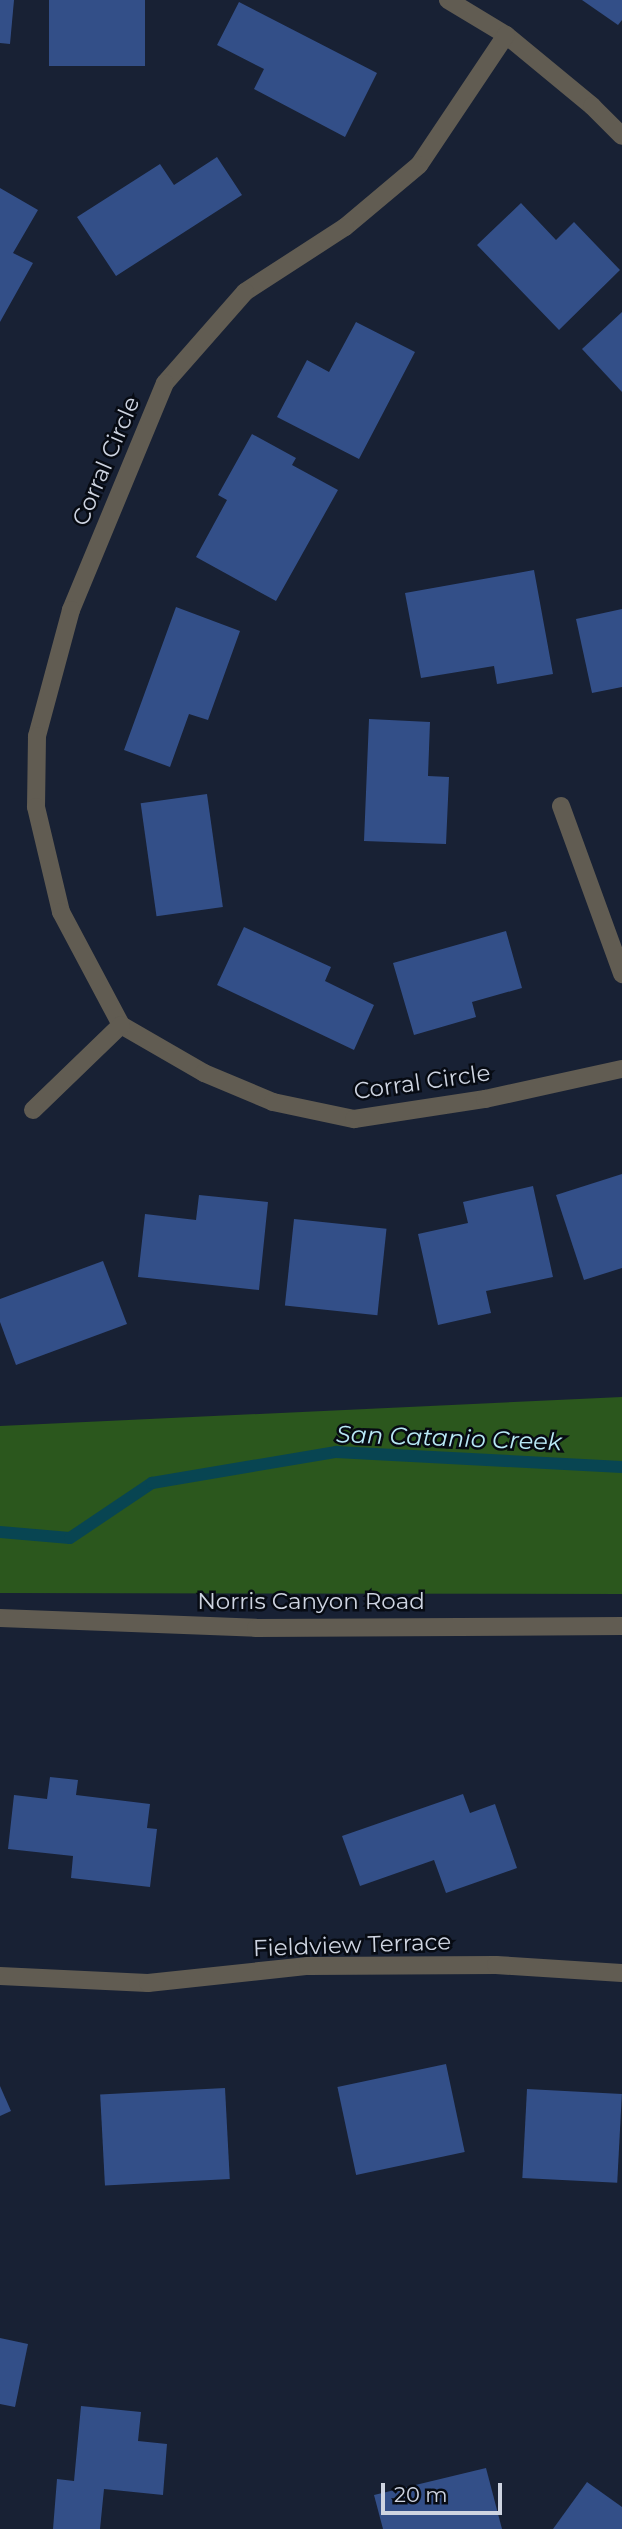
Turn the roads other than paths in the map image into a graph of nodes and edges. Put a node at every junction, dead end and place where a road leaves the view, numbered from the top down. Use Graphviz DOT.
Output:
graph roads {
  1 [pos="448,0"];
  2 [pos="506,35"];
  3 [pos="622,136"];
  4 [pos="561,806"];
  5 [pos="622,974"];
  6 [pos="121,1025"];
  7 [pos="622,1069"];
  8 [pos="33,1110"];
  9 [pos="0,1618"];
  10 [pos="622,1626"];
  11 [pos="622,1973"];
  12 [pos="0,1976"];
  1 -- 2 [label="street"];
  2 -- 3 [label="street"];
  2 -- 6 [label="street, Corral Circle"];
  4 -- 5 [label="street"];
  6 -- 7 [label="street, Corral Circle"];
  6 -- 8 [label="street"];
  9 -- 10 [label="street, Norris Canyon Road"];
  11 -- 12 [label="street, Fieldview Terrace"];
}
